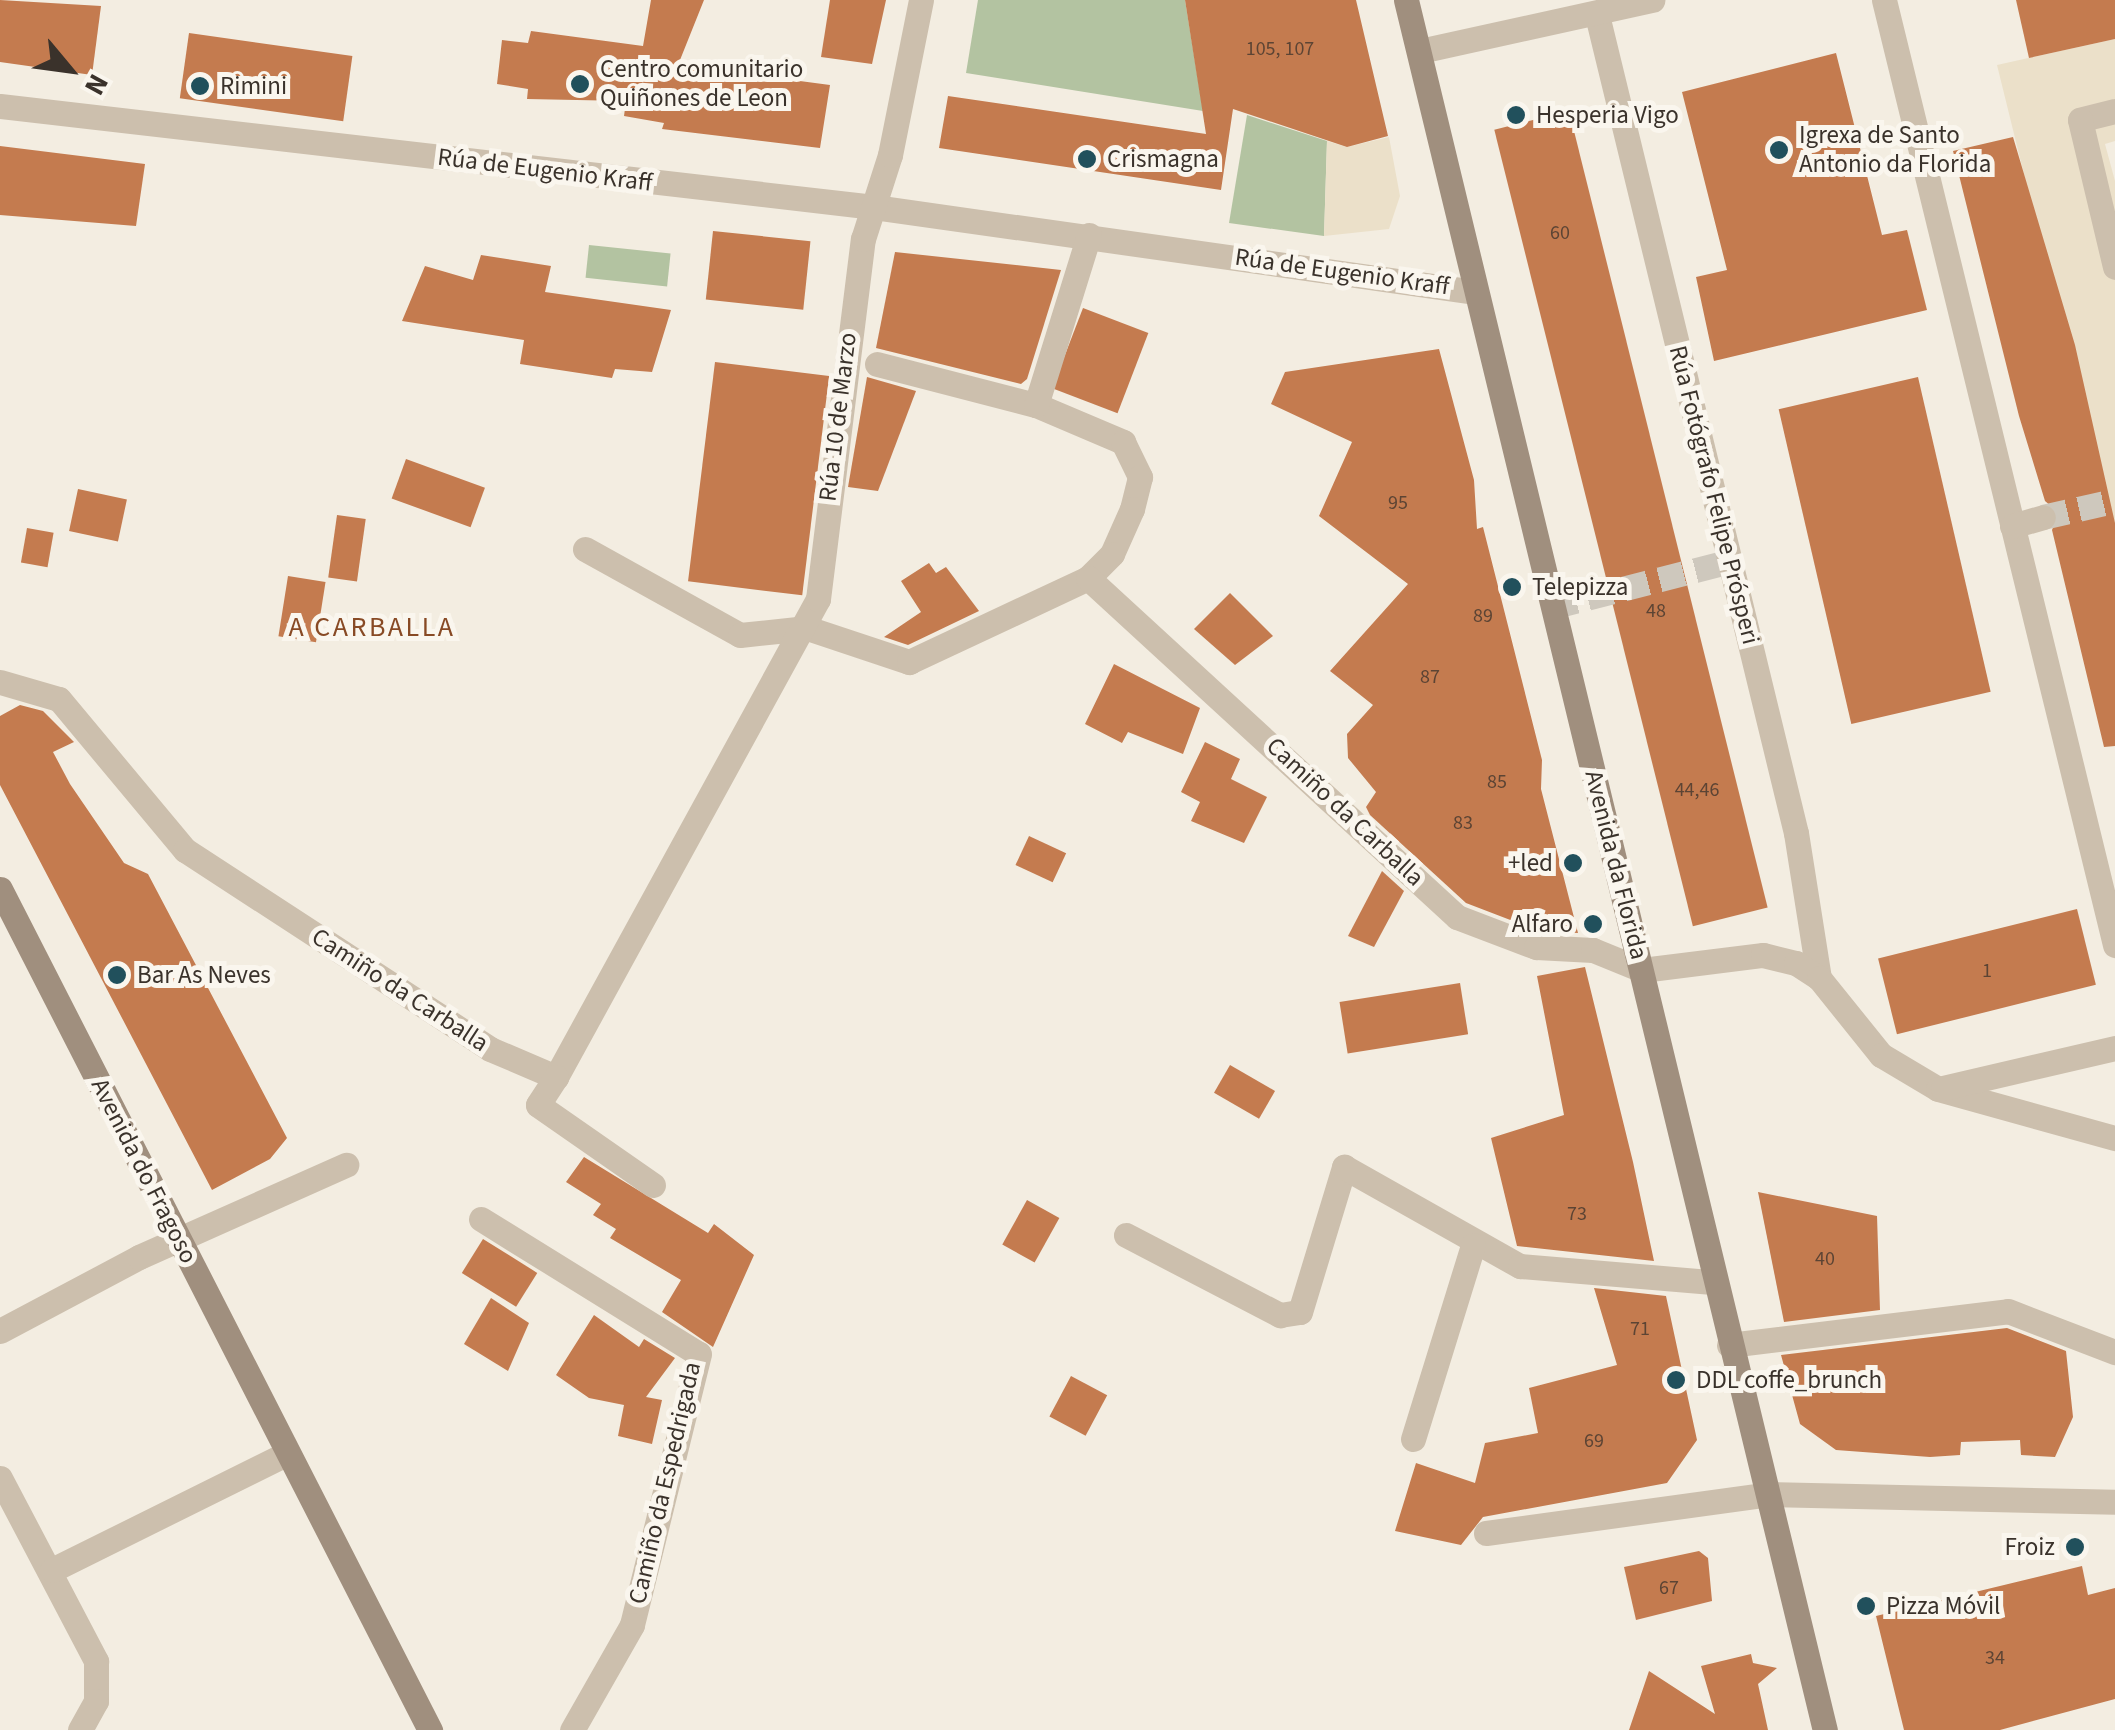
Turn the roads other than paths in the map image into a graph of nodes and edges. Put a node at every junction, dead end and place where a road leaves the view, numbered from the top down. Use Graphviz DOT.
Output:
graph roads {
  1 [pos="921,0"];
  2 [pos="1406,0"];
  3 [pos="1652,0"];
  4 [pos="1884,0"];
  5 [pos="1597,15"];
  6 [pos="1420,52"];
  7 [pos="0,106"];
  8 [pos="2115,111"];
  9 [pos="874,207"];
  10 [pos="1090,235"];
  11 [pos="2115,267"];
  12 [pos="1476,292"];
  13 [pos="877,364"];
  14 [pos="1036,405"];
  15 [pos="2044,518"];
  16 [pos="2012,526"];
  17 [pos="586,550"];
  18 [pos="1088,578"];
  19 [pos="808,628"];
  20 [pos="10,682"];
  21 [pos="0,889"];
  22 [pos="2115,945"];
  23 [pos="1642,970"];
  24 [pos="1819,978"];
  25 [pos="2115,1048"];
  26 [pos="556,1077"];
  27 [pos="1938,1089"];
  28 [pos="2115,1138"];
  29 [pos="346,1166"];
  30 [pos="653,1186"];
  31 [pos="481,1219"];
  32 [pos="1126,1235"];
  33 [pos="178,1238"];
  34 [pos="1473,1245"];
  35 [pos="1712,1282"];
  36 [pos="0,1332"];
  37 [pos="1729,1345"];
  38 [pos="2115,1352"];
  39 [pos="1413,1439"];
  40 [pos="286,1454"];
  41 [pos="0,1478"];
  42 [pos="1769,1494"];
  43 [pos="2115,1502"];
  44 [pos="1486,1534"];
  45 [pos="52,1570"];
  46 [pos="80,1730"];
  47 [pos="430,1730"];
  48 [pos="572,1730"];
  49 [pos="1825,1730"];
  1 -- 9 [label="street, Rúa 10 de Marzo"];
  2 -- 6 [label="main road, Avenida da Florida"];
  3 -- 5 [label="street"];
  4 -- 16 [label="street"];
  5 -- 6 [label="street"];
  5 -- 24 [label="street, Rúa Fotógrafo Felipe Prósperi"];
  6 -- 12 [label="main road, Avenida da Florida"];
  7 -- 9 [label="street, Rúa de Eugenio Kraff"];
  8 -- 11 [label="street"];
  9 -- 10 [label="street, Rúa de Eugenio Kraff"];
  9 -- 19 [label="street, Rúa 10 de Marzo"];
  10 -- 12 [label="street, Rúa de Eugenio Kraff"];
  10 -- 14 [label="street"];
  12 -- 23 [label="main road, Avenida da Florida"];
  13 -- 14 [label="street"];
  14 -- 18 [label="street"];
  15 -- 16 [label="street"];
  16 -- 22 [label="street"];
  17 -- 19 [label="street"];
  18 -- 19 [label="street"];
  18 -- 23 [label="street, Camiño da Carballa"];
  19 -- 26 [label="street"];
  20 -- 26 [label="street, Camiño da Carballa"];
  21 -- 33 [label="main road, Avenida do Fragoso"];
  23 -- 24 [label="street"];
  23 -- 35 [label="main road, Avenida da Florida"];
  24 -- 27 [label="street"];
  25 -- 27 [label="street"];
  26 -- 30 [label="street"];
  27 -- 28 [label="street"];
  29 -- 33 [label="street"];
  31 -- 48 [label="street, Camiño da Espedrigada"];
  32 -- 34 [label="street"];
  33 -- 36 [label="street"];
  33 -- 40 [label="main road, Avenida do Fragoso"];
  34 -- 35 [label="street"];
  34 -- 39 [label="street"];
  35 -- 37 [label="main road, Avenida da Florida"];
  37 -- 38 [label="street"];
  37 -- 42 [label="main road, Avenida da Florida"];
  40 -- 45 [label="street"];
  40 -- 47 [label="main road, Avenida do Fragoso"];
  41 -- 45 [label="street"];
  42 -- 43 [label="street"];
  42 -- 44 [label="street"];
  42 -- 49 [label="main road, Avenida da Florida"];
  45 -- 46 [label="street"];
}
